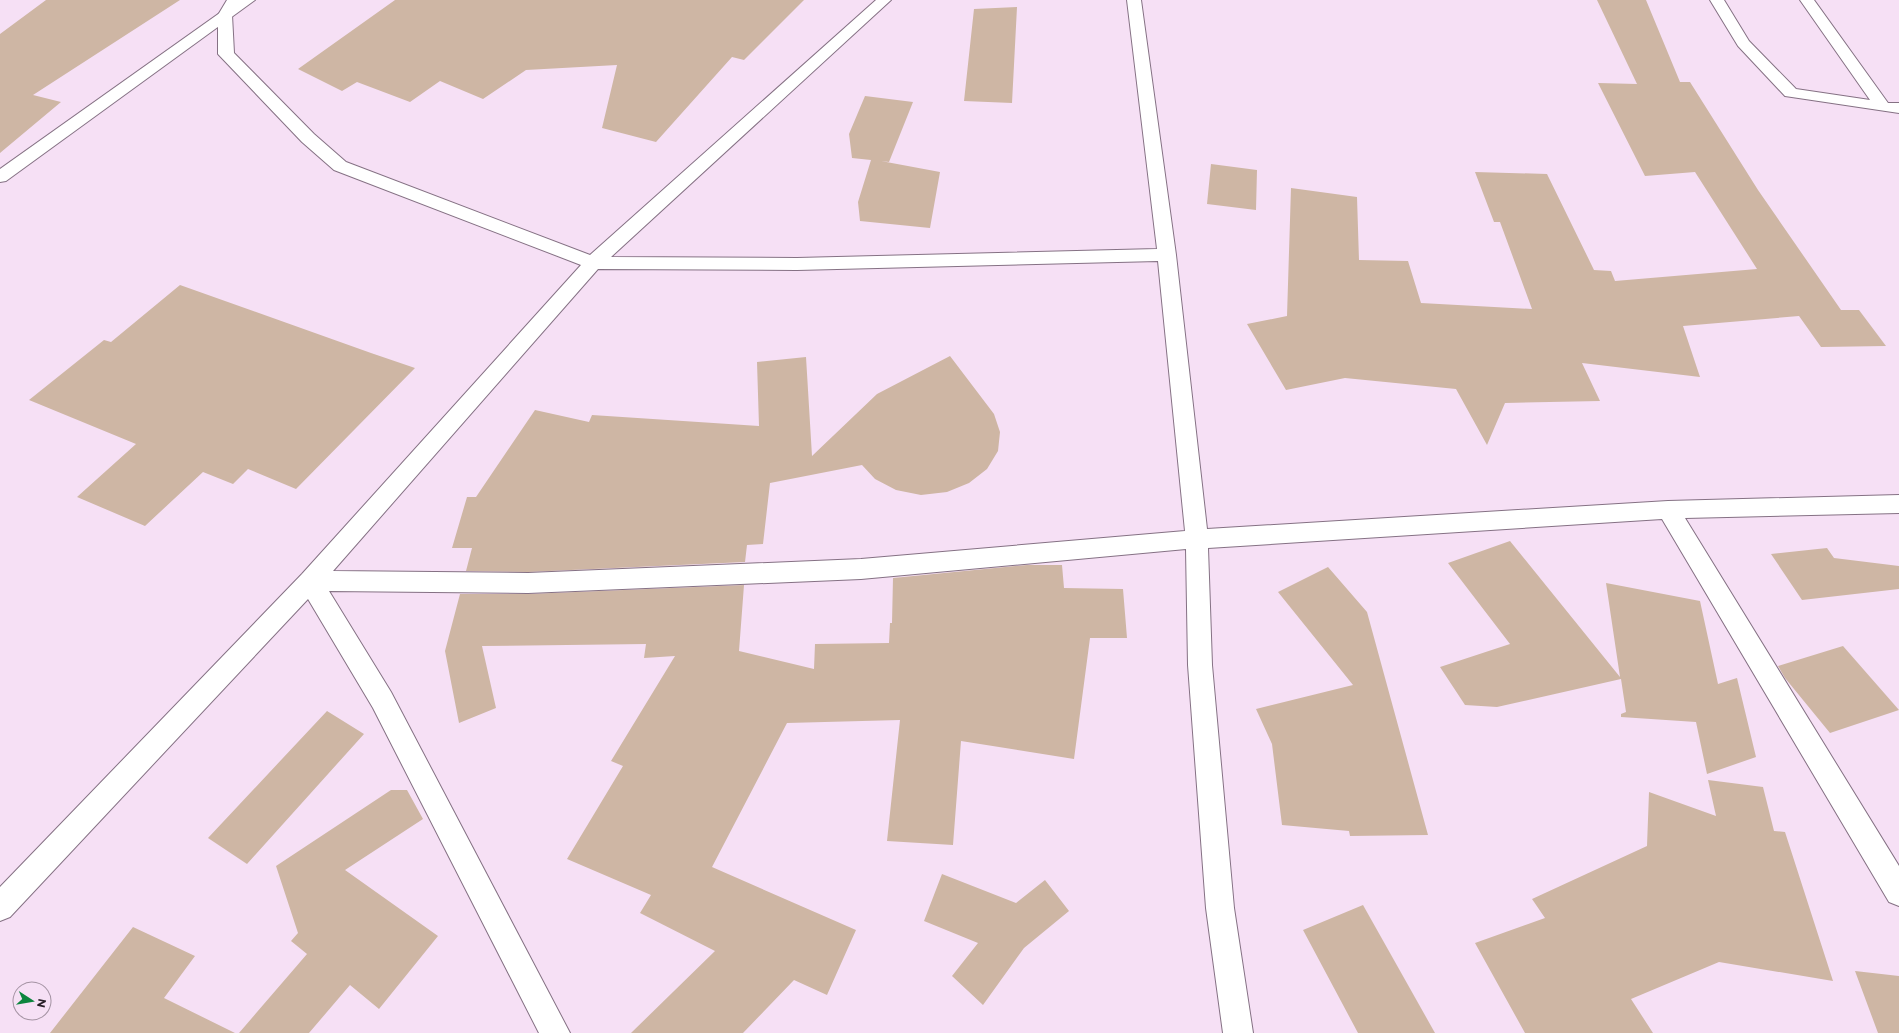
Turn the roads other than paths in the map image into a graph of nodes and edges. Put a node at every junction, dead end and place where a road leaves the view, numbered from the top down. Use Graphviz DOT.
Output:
graph roads {
  1 [pos="234,0"];
  2 [pos="248,0"];
  3 [pos="884,0"];
  4 [pos="1134,0"];
  5 [pos="1717,0"];
  6 [pos="1807,0"];
  7 [pos="225,15"];
  8 [pos="1883,107"];
  9 [pos="1899,108"];
  10 [pos="0,177"];
  11 [pos="1167,255"];
  12 [pos="593,263"];
  13 [pos="1899,504"];
  14 [pos="1668,510"];
  15 [pos="1197,539"];
  16 [pos="310,581"];
  17 [pos="1899,892"];
  18 [pos="0,907"];
  19 [pos="555,1033"];
  20 [pos="1238,1033"];
  1 -- 7 [label="street"];
  2 -- 7 [label="street"];
  3 -- 12 [label="street"];
  4 -- 11 [label="street"];
  5 -- 8 [label="street"];
  6 -- 8 [label="street"];
  7 -- 10 [label="street"];
  7 -- 12 [label="street"];
  8 -- 9 [label="street"];
  11 -- 12 [label="street"];
  11 -- 15 [label="street"];
  12 -- 16 [label="street"];
  13 -- 14 [label="street"];
  14 -- 15 [label="street"];
  14 -- 17 [label="street"];
  15 -- 16 [label="street"];
  15 -- 20 [label="street"];
  16 -- 18 [label="street"];
  16 -- 19 [label="street"];
}
